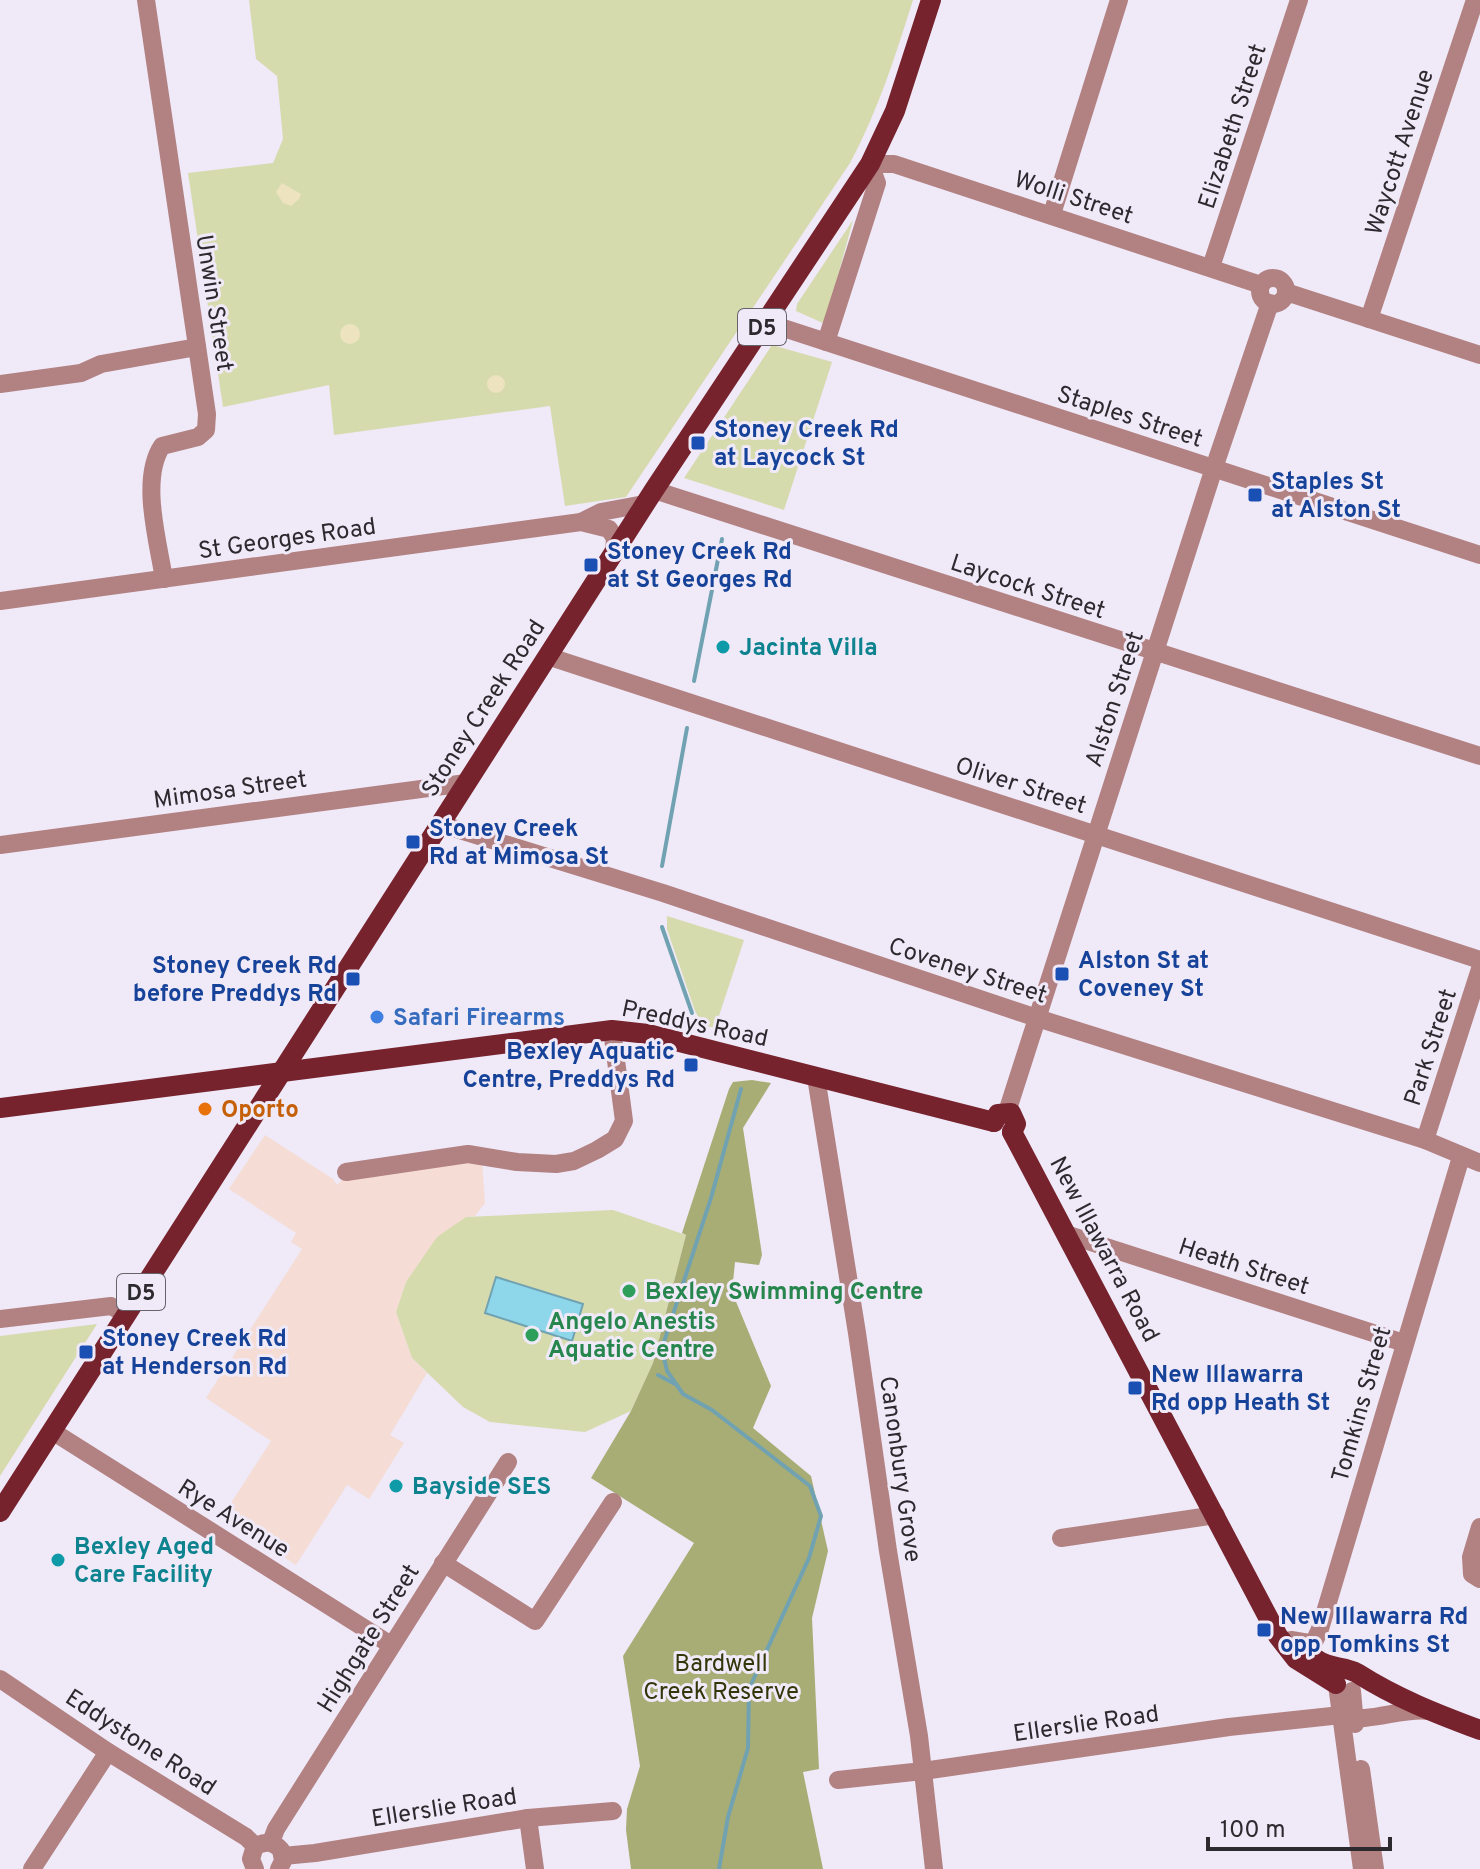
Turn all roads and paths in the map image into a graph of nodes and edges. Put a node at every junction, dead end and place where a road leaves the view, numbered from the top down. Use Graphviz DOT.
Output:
graph roads {
  1 [pos="146,0"];
  2 [pos="931,0"];
  3 [pos="1119,0"];
  4 [pos="1299,0"];
  5 [pos="1475,0"];
  6 [pos="870,164"];
  7 [pos="1052,214"];
  8 [pos="1211,267"];
  9 [pos="1261,285"];
  10 [pos="1286,292"];
  11 [pos="1270,303"];
  12 [pos="1369,319"];
  13 [pos="765,322"];
  14 [pos="826,342"];
  15 [pos="197,347"];
  16 [pos="1480,355"];
  17 [pos="0,384"];
  18 [pos="1214,468"];
  19 [pos="649,497"];
  20 [pos="581,522"];
  21 [pos="614,552"];
  22 [pos="1480,555"];
  23 [pos="164,579"];
  24 [pos="0,601"];
  25 [pos="1155,652"];
  26 [pos="547,656"];
  27 [pos="1480,756"];
  28 [pos="466,783"];
  29 [pos="440,824"];
  30 [pos="1095,834"];
  31 [pos="0,845"];
  32 [pos="1480,960"];
  33 [pos="1480,969"];
  34 [pos="1037,1018"];
  35 [pos="612,1030"];
  36 [pos="283,1072"];
  37 [pos="816,1077"];
  38 [pos="0,1108"];
  39 [pos="1004,1122"];
  40 [pos="1425,1140"];
  41 [pos="1461,1157"];
  42 [pos="1480,1163"];
  43 [pos="346,1172"];
  44 [pos="1069,1235"];
  45 [pos="127,1315"];
  46 [pos="0,1319"];
  47 [pos="1404,1343"];
  48 [pos="52,1431"];
  49 [pos="508,1462"];
  50 [pos="613,1502"];
  51 [pos="0,1512"];
  52 [pos="1217,1517"];
  53 [pos="1480,1527"];
  54 [pos="1061,1538"];
  55 [pos="443,1563"];
  56 [pos="1480,1579"];
  57 [pos="1291,1640"];
  58 [pos="391,1645"];
  59 [pos="0,1679"];
  60 [pos="1347,1683"];
  61 [pos="1431,1711"];
  62 [pos="1347,1717"];
  63 [pos="1480,1730"];
  64 [pos="108,1752"];
  65 [pos="923,1771"];
  66 [pos="838,1780"];
  67 [pos="613,1811"];
  68 [pos="528,1818"];
  69 [pos="272,1853"];
  70 [pos="32,1869"];
  71 [pos="255,1869"];
  72 [pos="535,1869"];
  73 [pos="934,1869"];
  74 [pos="1362,1869"];
  75 [pos="1375,1869"];
  1 -- 15 [label="street, Unwin Street"];
  2 -- 6 [label="main road, Stoney Creek Road / D5"];
  3 -- 7 [label="street"];
  4 -- 8 [label="street, Elizabeth Street"];
  5 -- 12 [label="street, Waycott Avenue"];
  6 -- 7 [label="street, Wolli Street"];
  6 -- 13 [label="main road, Stoney Creek Road / D5"];
  6 -- 14 [label="street"];
  7 -- 8 [label="street, Wolli Street"];
  8 -- 9 [label="street, Wolli Street"];
  9 -- 10 [label="street"];
  9 -- 11 [label="street"];
  10 -- 11 [label="street"];
  10 -- 12 [label="street"];
  11 -- 18 [label="street, Alston Street"];
  12 -- 16 [label="street"];
  13 -- 14 [label="street, Staples Street"];
  13 -- 19 [label="main road, Stoney Creek Road / D5"];
  14 -- 18 [label="street, Staples Street"];
  15 -- 17 [label="street"];
  15 -- 23 [label="street, Unwin Street"];
  18 -- 22 [label="street, Staples Street"];
  18 -- 25 [label="street, Alston Street"];
  19 -- 20 [label="street, St Georges Road"];
  19 -- 21 [label="main road, Stoney Creek Road / D5"];
  19 -- 25 [label="street, Laycock Street"];
  20 -- 21 [label="street"];
  20 -- 23 [label="street, St Georges Road"];
  21 -- 26 [label="main road, Stoney Creek Road / D5"];
  23 -- 24 [label="street, St Georges Road"];
  25 -- 27 [label="street, Laycock Street"];
  25 -- 30 [label="street, Alston Street"];
  26 -- 28 [label="main road, Stoney Creek Road / D5"];
  26 -- 30 [label="street, Oliver Street"];
  28 -- 29 [label="main road, Stoney Creek Road / D5"];
  28 -- 31 [label="street, Mimosa Street"];
  29 -- 34 [label="street, Coveney Street"];
  29 -- 36 [label="main road, Stoney Creek Road / D5"];
  30 -- 32 [label="street, Oliver Street"];
  30 -- 34 [label="street, Alston Street"];
  33 -- 40 [label="street, Park Street"];
  34 -- 39 [label="street, Alston Street"];
  34 -- 40 [label="street, Coveney Street"];
  35 -- 36 [label="main road, Preddys Road"];
  35 -- 37 [label="main road, Preddys Road"];
  35 -- 43 [label="street"];
  36 -- 38 [label="main road, Preddys Road"];
  36 -- 45 [label="main road, Stoney Creek Road / D5"];
  37 -- 39 [label="main road, Preddys Road"];
  37 -- 65 [label="street, Canonbury Grove"];
  39 -- 44 [label="main road, New Illawarra Road"];
  40 -- 41 [label="street, Coveney Street"];
  41 -- 42 [label="street, Coveney Street"];
  41 -- 47 [label="street, Tomkins Street"];
  44 -- 47 [label="street, Heath Street"];
  44 -- 52 [label="main road, New Illawarra Road"];
  45 -- 46 [label="street"];
  45 -- 48 [label="main road, Stoney Creek Road / D5"];
  47 -- 57 [label="street, Tomkins Street"];
  48 -- 51 [label="main road, Stoney Creek Road / D5"];
  48 -- 58 [label="street, Rye Avenue"];
  49 -- 55 [label="street, Highgate Street"];
  50 -- 55 [label="street"];
  52 -- 54 [label="street"];
  52 -- 57 [label="main road, New Illawarra Road"];
  52 -- 60 [label="main road, New Illawarra Road"];
  53 -- 56 [label="street"];
  55 -- 58 [label="street, Highgate Street"];
  57 -- 60 [label="main road, New Illawarra Road"];
  58 -- 69 [label="street, Highgate Street"];
  59 -- 64 [label="street, Eddystone Road"];
  60 -- 61 [label="main road, New Illawarra Road"];
  60 -- 62 [label="street"];
  61 -- 62 [label="street, Ellerslie Road"];
  61 -- 63 [label="main road, New Illawarra Road"];
  62 -- 65 [label="street, Ellerslie Road"];
  62 -- 74 [label="street"];
  62 -- 75 [label="street"];
  64 -- 69 [label="street, Eddystone Road"];
  64 -- 70 [label="street"];
  65 -- 66 [label="street, Ellerslie Road"];
  65 -- 73 [label="street, Canonbury Grove"];
  67 -- 68 [label="street, Ellerslie Road"];
  68 -- 69 [label="street, Ellerslie Road"];
  68 -- 72 [label="street"];
  69 -- 71 [label="street"];
}
